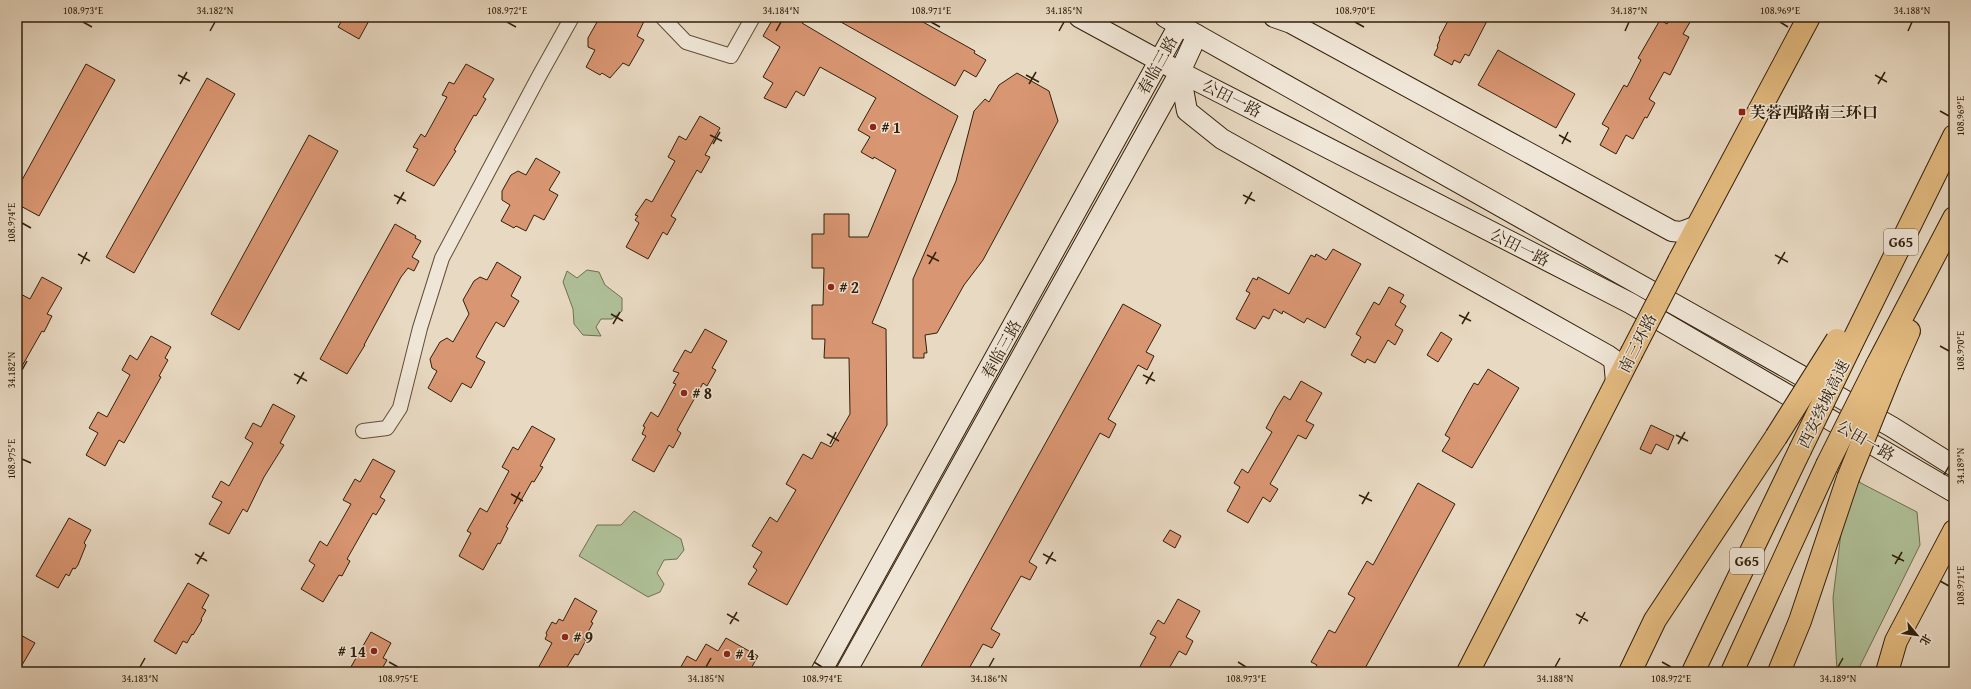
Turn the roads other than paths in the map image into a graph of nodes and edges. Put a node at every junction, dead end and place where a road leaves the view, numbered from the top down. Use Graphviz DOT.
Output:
graph roads {
  1 [pos="572,17"];
  2 [pos="662,17"];
  3 [pos="753,17"];
  4 [pos="1078,17"];
  5 [pos="1274,17"];
  6 [pos="1809,17"];
  7 [pos="1172,21"];
  8 [pos="1197,35"];
  9 [pos="1160,61"];
  10 [pos="1180,72"];
  11 [pos="1952,140"];
  12 [pos="1954,218"];
  13 [pos="1697,226"];
  14 [pos="1954,229"];
  15 [pos="1843,345"];
  16 [pos="1884,370"];
  17 [pos="1616,382"];
  18 [pos="363,431"];
  19 [pos="1954,466"];
  20 [pos="1954,492"];
  21 [pos="1954,531"];
  22 [pos="821,672"];
  23 [pos="846,672"];
  24 [pos="1468,672"];
  25 [pos="1630,672"];
  26 [pos="1693,672"];
  27 [pos="1732,672"];
  28 [pos="1779,672"];
  29 [pos="1887,672"];
  1 -- 18 [label="street"];
  2 -- 3 [label="street"];
  4 -- 9 [label="street, 公田一路"];
  5 -- 13 [label="street"];
  6 -- 13 [label="highway, 南三环路"];
  7 -- 8 [label="street, 公田一路"];
  7 -- 9 [label="street, 春临三路"];
  8 -- 10 [label="street, 春临三路"];
  8 -- 19 [label="street, 公田一路"];
  9 -- 10 [label="street, 公田一路"];
  9 -- 22 [label="street, 春临三路"];
  10 -- 17 [label="street"];
  10 -- 20 [label="street, 公田一路"];
  10 -- 23 [label="street, 春临三路"];
  11 -- 15 [label="highway, 西安绕城高速 / G65"];
  12 -- 16 [label="highway, 西安绕城高速 / G65"];
  13 -- 17 [label="highway, 南三环路, bridge"];
  14 -- 16 [label="highway"];
  15 -- 25 [label="highway, bridge"];
  15 -- 26 [label="highway, 西安绕城高速 / G65, bridge"];
  16 -- 27 [label="highway, 西安绕城高速 / G65, bridge"];
  16 -- 28 [label="highway, bridge"];
  17 -- 24 [label="highway, 南三环路"];
  21 -- 29 [label="highway"];
}
